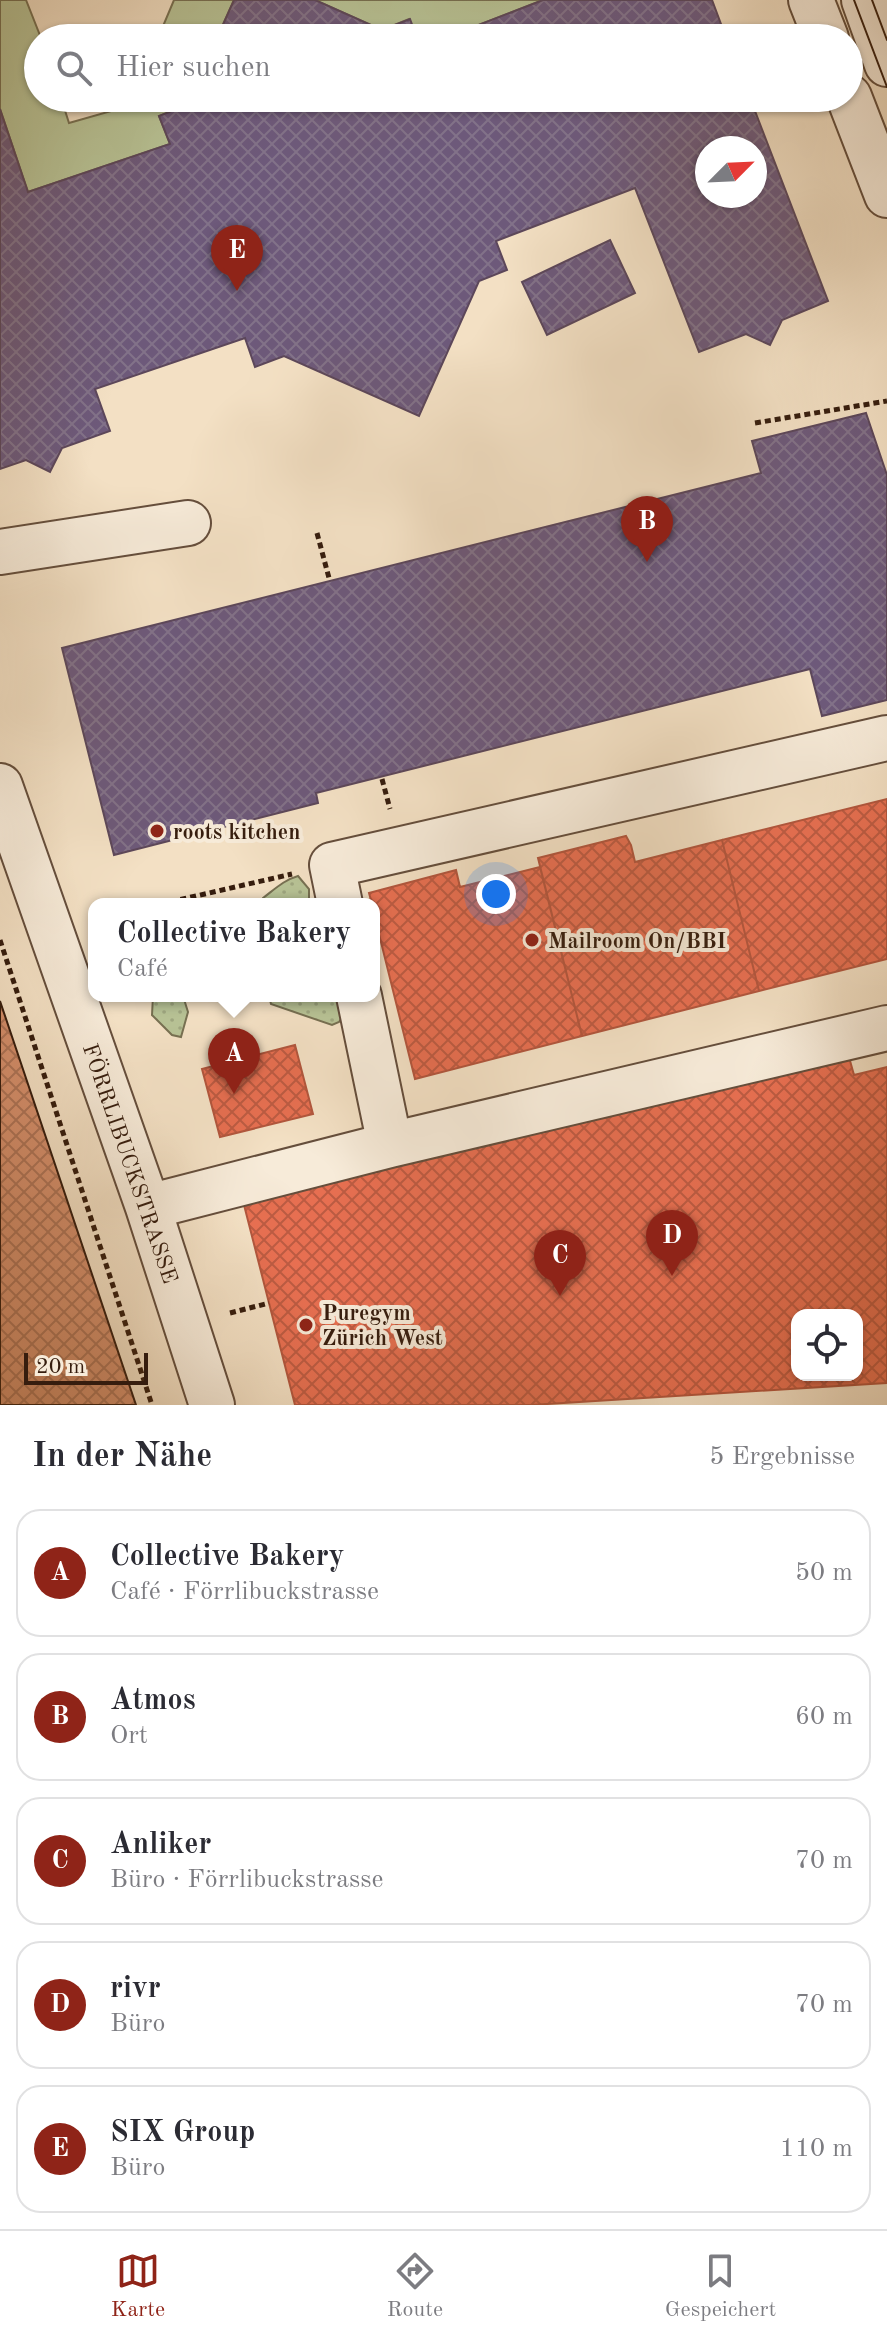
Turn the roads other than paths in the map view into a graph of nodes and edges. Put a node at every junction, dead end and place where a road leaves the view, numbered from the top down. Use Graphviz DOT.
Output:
graph roads {
  1 [pos="811,0"];
  2 [pos="864,0"];
  3 [pos="820,24"];
  4 [pos="887,64"];
  5 [pos="855,112"];
  6 [pos="887,195"];
  7 [pos="188,523"];
  8 [pos="0,552"];
  9 [pos="887,738"];
  10 [pos="0,786"];
  11 [pos="336,884"];
  12 [pos="360,1002"];
  13 [pos="887,1028"];
  14 [pos="390,1145"];
  15 [pos="148,1207"];
  16 [pos="212,1405"];
  1 -- 3 [label="street"];
  2 -- 4 [label="street"];
  5 -- 6 [label="street"];
  7 -- 8 [label="street"];
  9 -- 11 [label="street"];
  10 -- 15 [label="street, FÖRRLIBUCKSTRASSE"];
  12 -- 14 [label="street"];
  13 -- 14 [label="street"];
  14 -- 15 [label="street"];
  15 -- 16 [label="street, FÖRRLIBUCKSTRASSE"];
}
